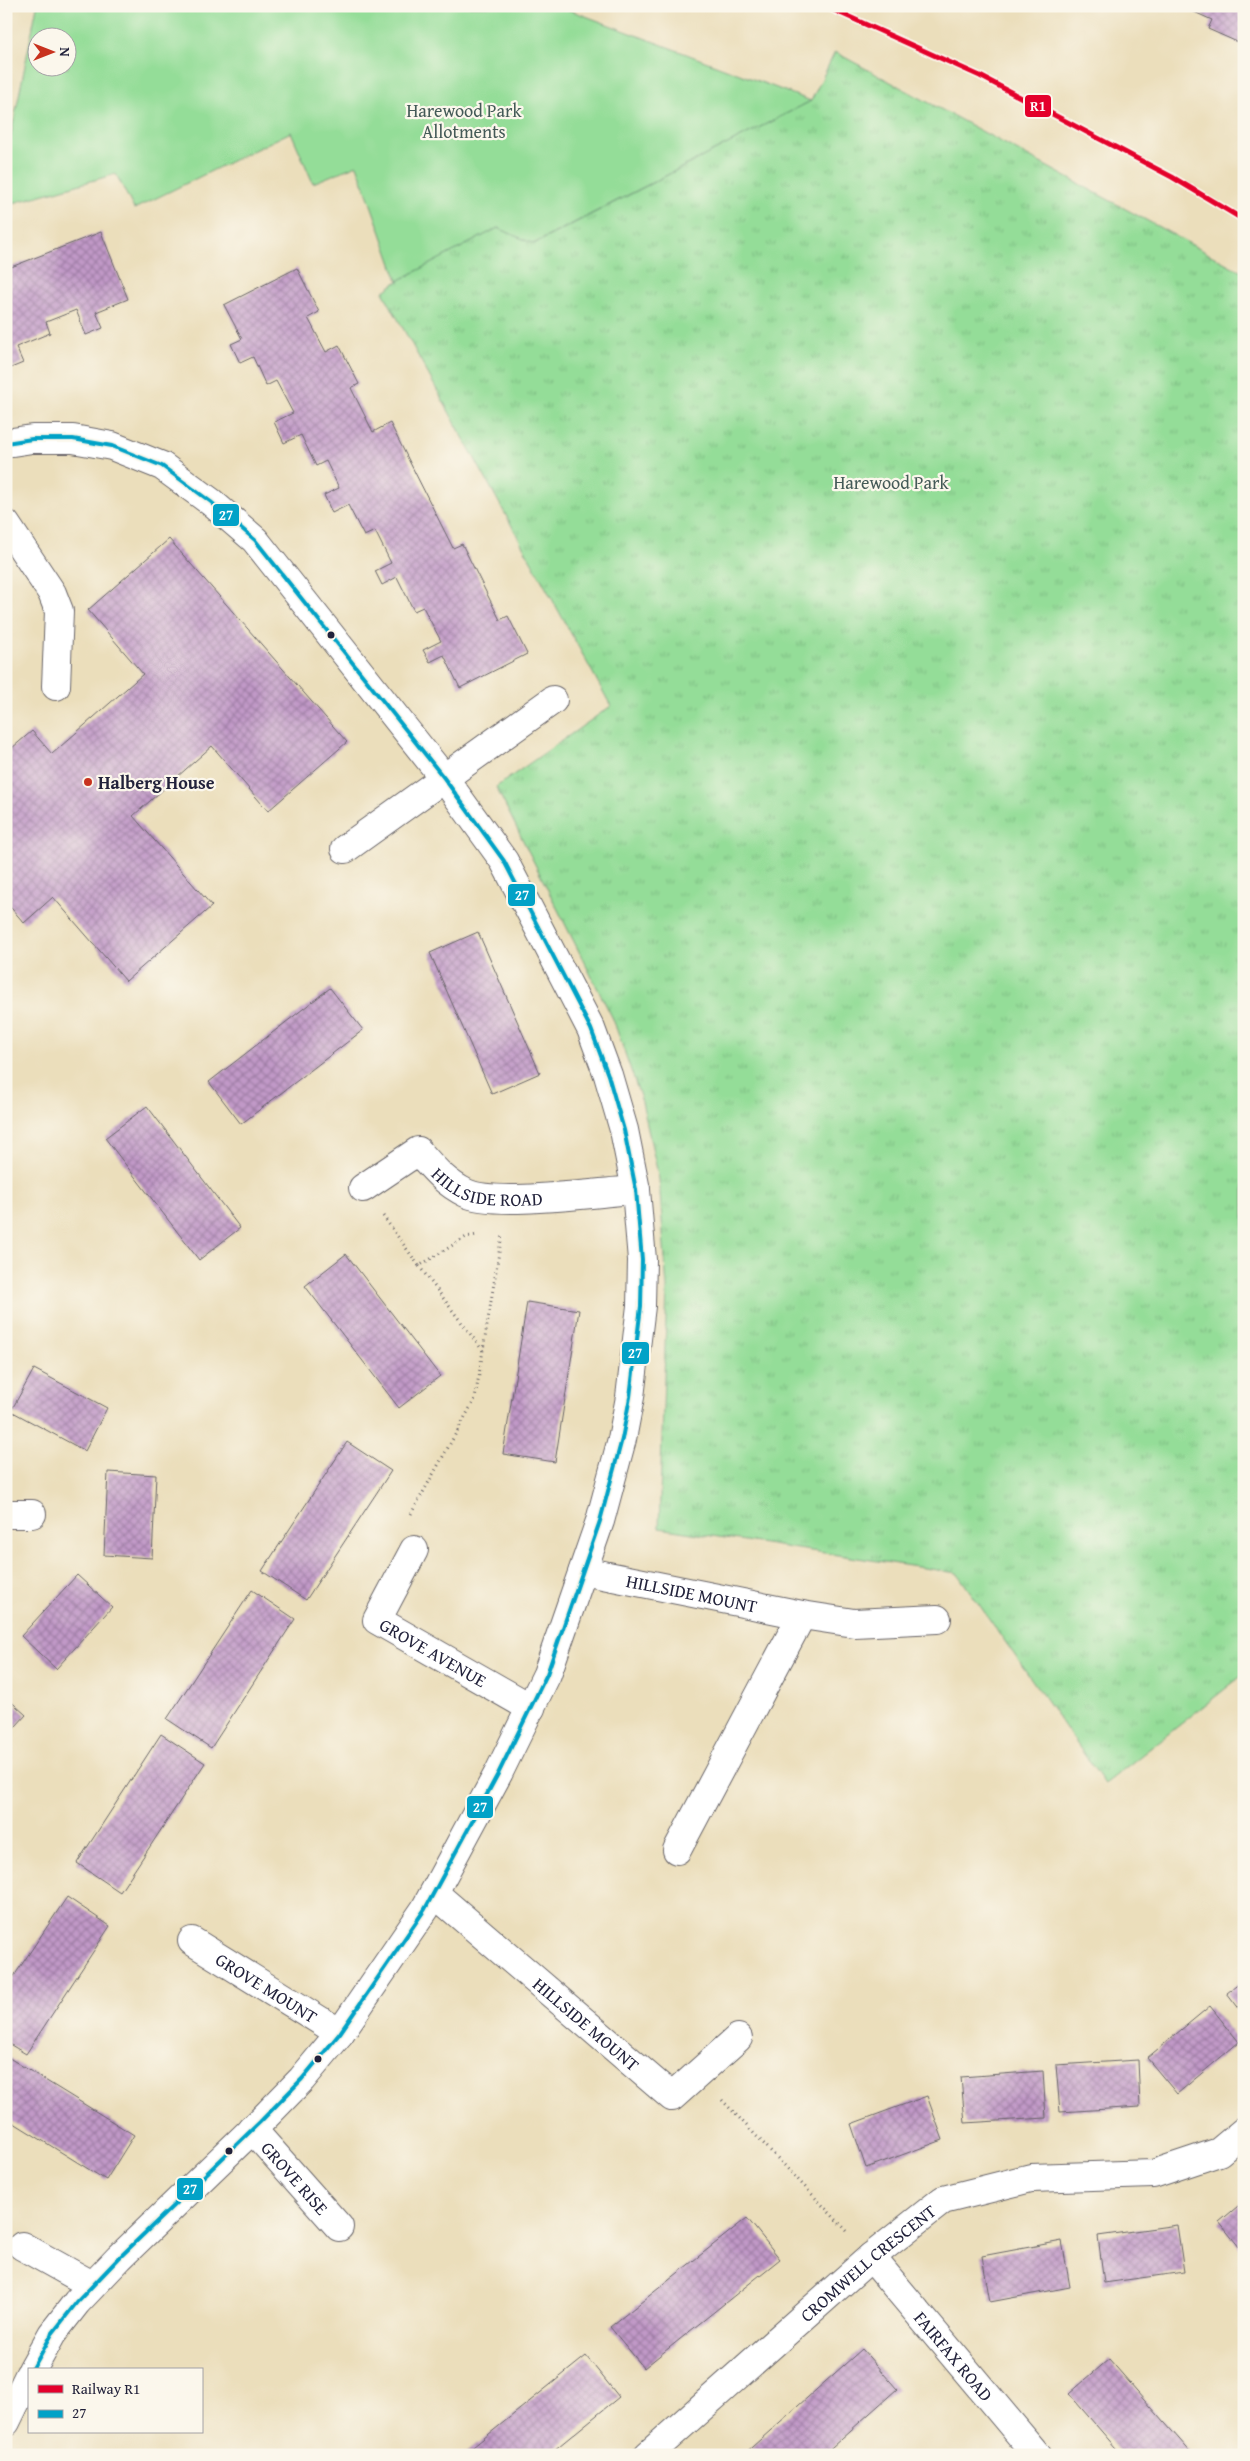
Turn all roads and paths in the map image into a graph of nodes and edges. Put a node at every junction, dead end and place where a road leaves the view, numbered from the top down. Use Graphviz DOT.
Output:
graph roads {
  1 [pos="6,443"];
  2 [pos="6,524"];
  3 [pos="56,686"];
  4 [pos="553,700"];
  5 [pos="444,778"];
  6 [pos="345,850"];
  7 [pos="363,1188"];
  8 [pos="636,1190"];
  9 [pos="507,1199"];
  10 [pos="502,1229"];
  11 [pos="419,1266"];
  12 [pos="483,1351"];
  13 [pos="414,1550"];
  14 [pos="583,1571"];
  15 [pos="802,1615"];
  16 [pos="937,1618"];
  17 [pos="531,1708"];
  18 [pos="676,1850"];
  19 [pos="434,1892"];
  20 [pos="192,1941"];
  21 [pos="340,2033"];
  22 [pos="738,2038"];
  23 [pos="697,2074"];
  24 [pos="252,2129"];
  25 [pos="1244,2131"];
  26 [pos="339,2227"];
  27 [pos="22,2246"];
  28 [pos="871,2257"];
  29 [pos="92,2286"];
  30 [pos="33,2368"];
  31 [pos="28,2377"];
  32 [pos="6,2422"];
  33 [pos="648,2455"];
  34 [pos="1037,2455"];
  1 -- 5 [label="street"];
  2 -- 3 [label="street"];
  4 -- 5 [label="street"];
  5 -- 6 [label="street"];
  5 -- 8 [label="street"];
  7 -- 9 [label="street, HILLSIDE ROAD"];
  7 -- 11 [label="path"];
  8 -- 9 [label="street, HILLSIDE ROAD"];
  8 -- 14 [label="street"];
  9 -- 10 [label="path"];
  10 -- 11 [label="path"];
  10 -- 12 [label="path"];
  11 -- 12 [label="path"];
  12 -- 13 [label="path"];
  13 -- 17 [label="street, GROVE AVENUE"];
  14 -- 15 [label="street, HILLSIDE MOUNT"];
  14 -- 17 [label="street"];
  15 -- 16 [label="street, HILLSIDE MOUNT"];
  15 -- 18 [label="street"];
  17 -- 19 [label="street"];
  19 -- 21 [label="street"];
  19 -- 23 [label="street, HILLSIDE MOUNT"];
  20 -- 21 [label="street, GROVE MOUNT"];
  21 -- 24 [label="street"];
  22 -- 23 [label="street, HILLSIDE MOUNT"];
  23 -- 28 [label="path"];
  24 -- 26 [label="street, GROVE RISE"];
  24 -- 29 [label="street"];
  25 -- 28 [label="street, CROMWELL CRESCENT"];
  27 -- 29 [label="street"];
  28 -- 33 [label="street, CROMWELL CRESCENT"];
  28 -- 34 [label="street, FAIRFAX ROAD"];
  29 -- 30 [label="street"];
  31 -- 32 [label="street"];
}
